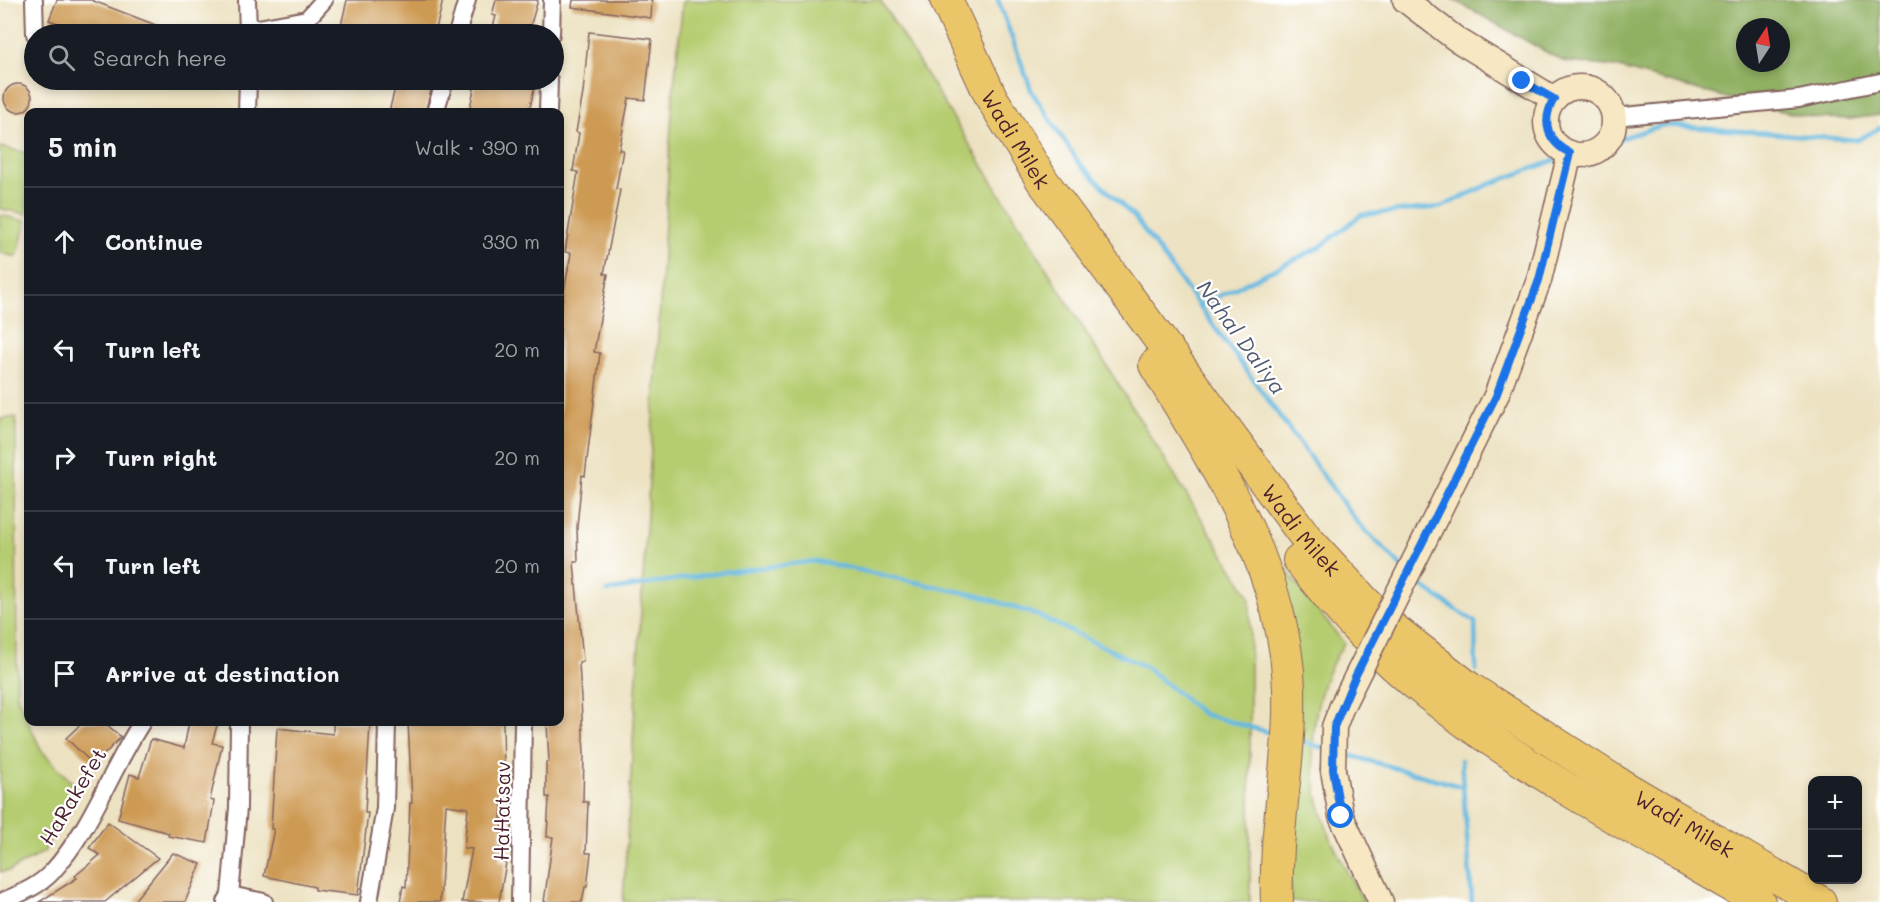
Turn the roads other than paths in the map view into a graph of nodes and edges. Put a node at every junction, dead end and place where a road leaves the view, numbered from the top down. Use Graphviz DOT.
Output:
graph roads {
  1 [pos="34,0"];
  2 [pos="247,0"];
  3 [pos="324,0"];
  4 [pos="467,0"];
  5 [pos="552,0"];
  6 [pos="925,0"];
  7 [pos="946,0"];
  8 [pos="1405,0"];
  9 [pos="35,24"];
  10 [pos="248,24"];
  11 [pos="284,24"];
  12 [pos="460,24"];
  13 [pos="551,24"];
  14 [pos="1880,82"];
  15 [pos="248,90"];
  16 [pos="442,90"];
  17 [pos="549,90"];
  18 [pos="1554,99"];
  19 [pos="248,108"];
  20 [pos="436,108"];
  21 [pos="548,108"];
  22 [pos="1614,117"];
  23 [pos="1570,153"];
  24 [pos="1155,366"];
  25 [pos="133,726"];
  26 [pos="239,726"];
  27 [pos="387,726"];
  28 [pos="523,726"];
  29 [pos="228,898"];
  30 [pos="1,902"];
  31 [pos="264,902"];
  32 [pos="369,902"];
  33 [pos="520,902"];
  34 [pos="1277,902"];
  35 [pos="1382,902"];
  36 [pos="1759,902"];
  37 [pos="1820,902"];
  1 -- 9 [label="street"];
  2 -- 10 [label="street"];
  3 -- 11 [label="street"];
  4 -- 12 [label="street"];
  5 -- 13 [label="street"];
  6 -- 24 [label="highway, Wadi Milek"];
  7 -- 37 [label="highway, Wadi Milek"];
  8 -- 18 [label="street"];
  14 -- 22 [label="street"];
  15 -- 19 [label="street"];
  16 -- 20 [label="street"];
  17 -- 21 [label="street"];
  18 -- 22 [label="street"];
  18 -- 23 [label="street"];
  22 -- 23 [label="street"];
  23 -- 35 [label="street, bridge"];
  24 -- 34 [label="highway"];
  24 -- 36 [label="highway, Wadi Milek"];
  25 -- 30 [label="street, HaRakefet"];
  26 -- 29 [label="street"];
  27 -- 32 [label="street"];
  28 -- 33 [label="street, HaHatsav"];
  29 -- 31 [label="street"];
}
